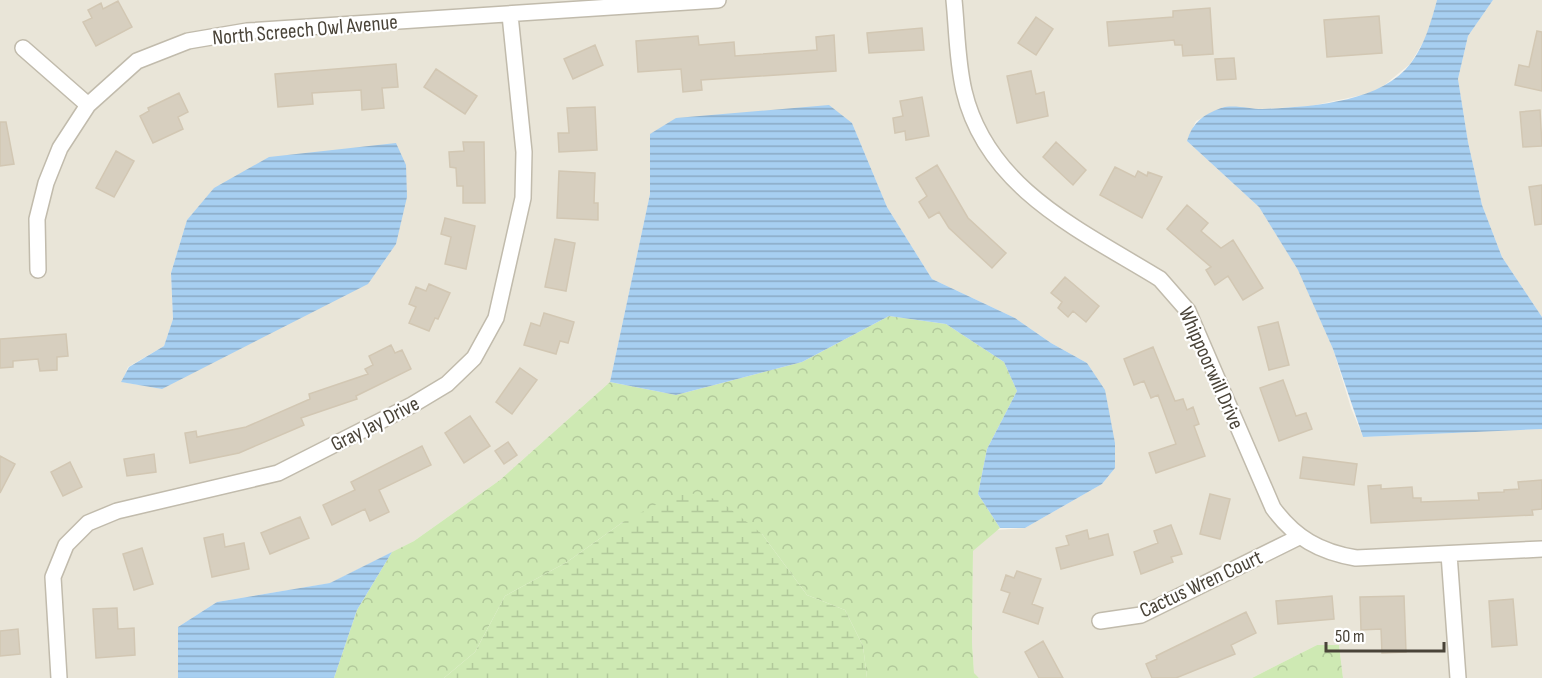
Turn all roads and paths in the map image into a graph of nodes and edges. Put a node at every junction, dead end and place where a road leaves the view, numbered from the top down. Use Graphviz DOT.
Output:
graph roads {
  1 [pos="718,0"];
  2 [pos="954,0"];
  3 [pos="510,15"];
  4 [pos="23,48"];
  5 [pos="88,105"];
  6 [pos="38,270"];
  7 [pos="1299,537"];
  8 [pos="1542,549"];
  9 [pos="1449,554"];
  10 [pos="1100,621"];
  11 [pos="59,678"];
  12 [pos="1458,678"];
  1 -- 3 [label="street, North Screech Owl Avenue"];
  2 -- 7 [label="street, Whippoorwill Drive"];
  3 -- 5 [label="street, North Screech Owl Avenue"];
  3 -- 11 [label="street, Gray Jay Drive"];
  4 -- 5 [label="street"];
  5 -- 6 [label="street, North Screech Owl Avenue"];
  7 -- 9 [label="street, Whippoorwill Drive"];
  7 -- 10 [label="street, Cactus Wren Court"];
  8 -- 9 [label="street, Whippoorwill Drive"];
  9 -- 12 [label="street"];
}
